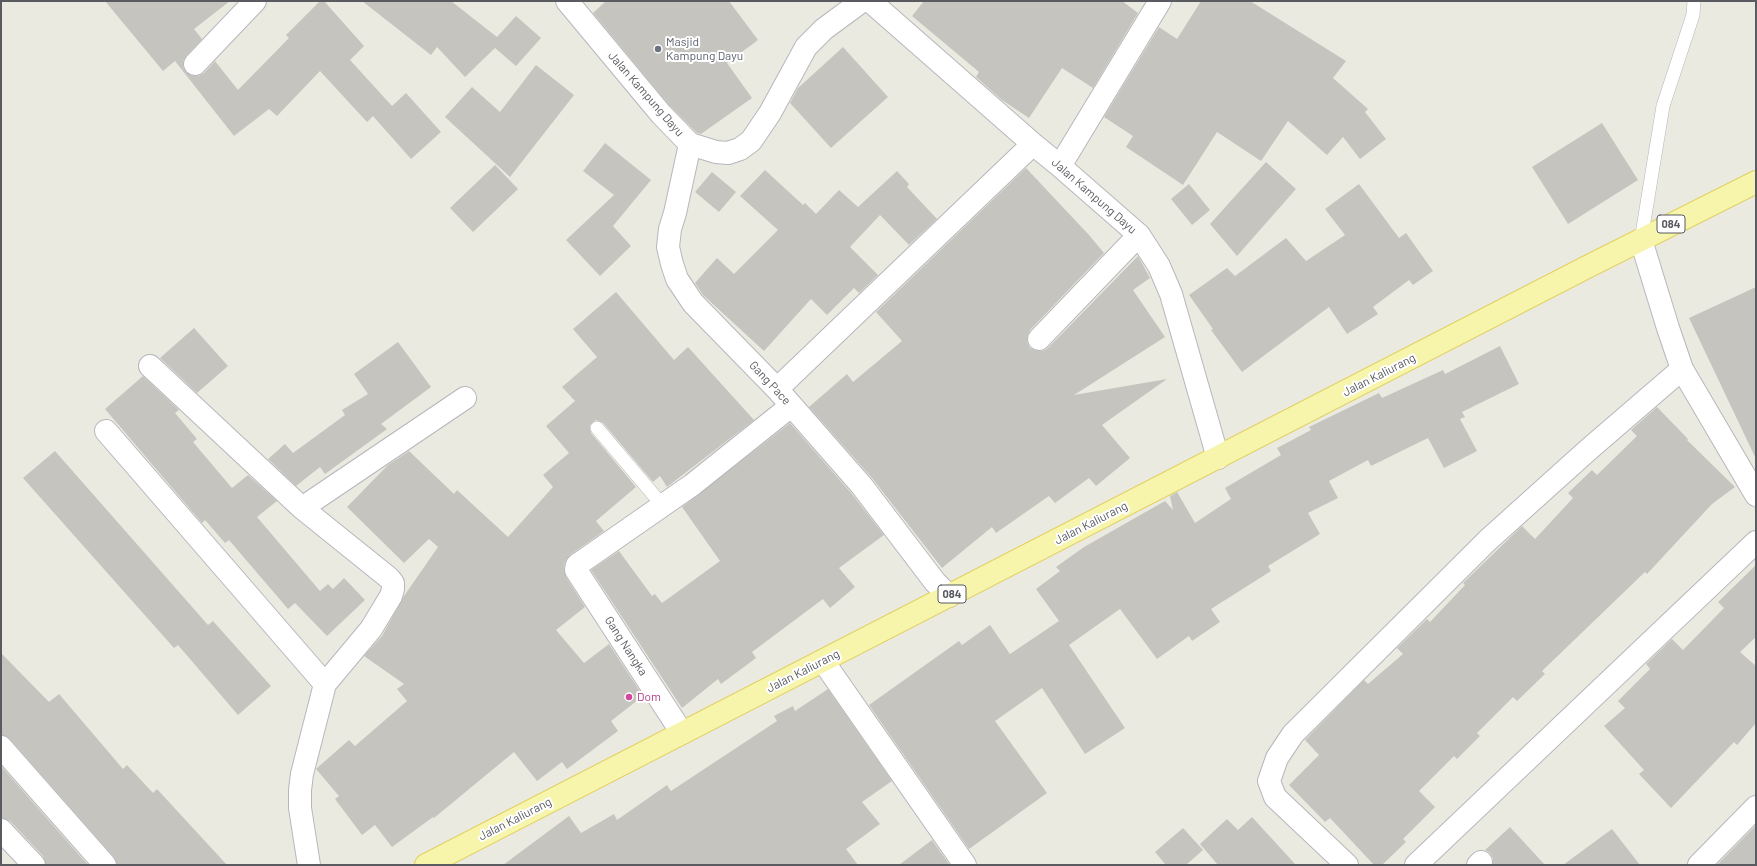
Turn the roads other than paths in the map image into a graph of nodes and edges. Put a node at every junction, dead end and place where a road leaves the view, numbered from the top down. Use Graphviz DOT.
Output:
graph roads {
  1 [pos="254,1"];
  2 [pos="567,1"];
  3 [pos="862,1"];
  4 [pos="870,1"];
  5 [pos="1160,1"];
  6 [pos="1694,1"];
  7 [pos="195,64"];
  8 [pos="690,144"];
  9 [pos="1033,144"];
  10 [pos="1060,166"];
  11 [pos="1756,182"];
  12 [pos="1139,235"];
  13 [pos="1641,240"];
  14 [pos="1039,339"];
  15 [pos="150,366"];
  16 [pos="1682,369"];
  17 [pos="777,389"];
  18 [pos="465,398"];
  19 [pos="792,406"];
  20 [pos="597,428"];
  21 [pos="106,430"];
  22 [pos="1218,458"];
  23 [pos="1756,495"];
  24 [pos="663,506"];
  25 [pos="302,508"];
  26 [pos="1756,542"];
  27 [pos="949,596"];
  28 [pos="823,661"];
  29 [pos="325,684"];
  30 [pos="682,733"];
  31 [pos="1,747"];
  32 [pos="1756,807"];
  33 [pos="1,830"];
  34 [pos="34,865"];
  35 [pos="105,865"];
  36 [pos="309,865"];
  37 [pos="426,865"];
  38 [pos="965,865"];
  39 [pos="1347,865"];
  40 [pos="1416,865"];
  41 [pos="1699,865"];
  1 -- 7 [label="street"];
  2 -- 8 [label="street, Jalan Kampung Dayu"];
  3 -- 8 [label="street, Jalan Kampung Dayu"];
  4 -- 9 [label="street, Jalan Kampung Dayu"];
  5 -- 10 [label="street"];
  6 -- 13 [label="lane"];
  8 -- 17 [label="street, Gang Pace"];
  9 -- 10 [label="street, Jalan Kampung Dayu"];
  9 -- 17 [label="street"];
  10 -- 12 [label="street, Jalan Kampung Dayu"];
  11 -- 13 [label="main road, Jalan Kaliurang / 084"];
  12 -- 14 [label="street"];
  12 -- 22 [label="street, Jalan Kampung Dayu"];
  13 -- 16 [label="street"];
  13 -- 22 [label="main road, Jalan Kaliurang / 084"];
  15 -- 25 [label="street"];
  16 -- 23 [label="street"];
  16 -- 39 [label="street"];
  17 -- 19 [label="street, Gang Pace"];
  18 -- 25 [label="street"];
  19 -- 24 [label="street"];
  19 -- 27 [label="street, Gang Pace"];
  20 -- 24 [label="lane"];
  21 -- 29 [label="street"];
  22 -- 27 [label="main road, Jalan Kaliurang / 084"];
  24 -- 30 [label="street, Gang Nangka"];
  25 -- 29 [label="street"];
  26 -- 40 [label="street"];
  27 -- 28 [label="main road, Jalan Kaliurang / 084"];
  28 -- 30 [label="main road, Jalan Kaliurang / 084"];
  28 -- 38 [label="street"];
  29 -- 36 [label="street"];
  30 -- 37 [label="main road, Jalan Kaliurang / 084"];
  31 -- 35 [label="street"];
  32 -- 41 [label="street"];
  33 -- 34 [label="street"];
}
